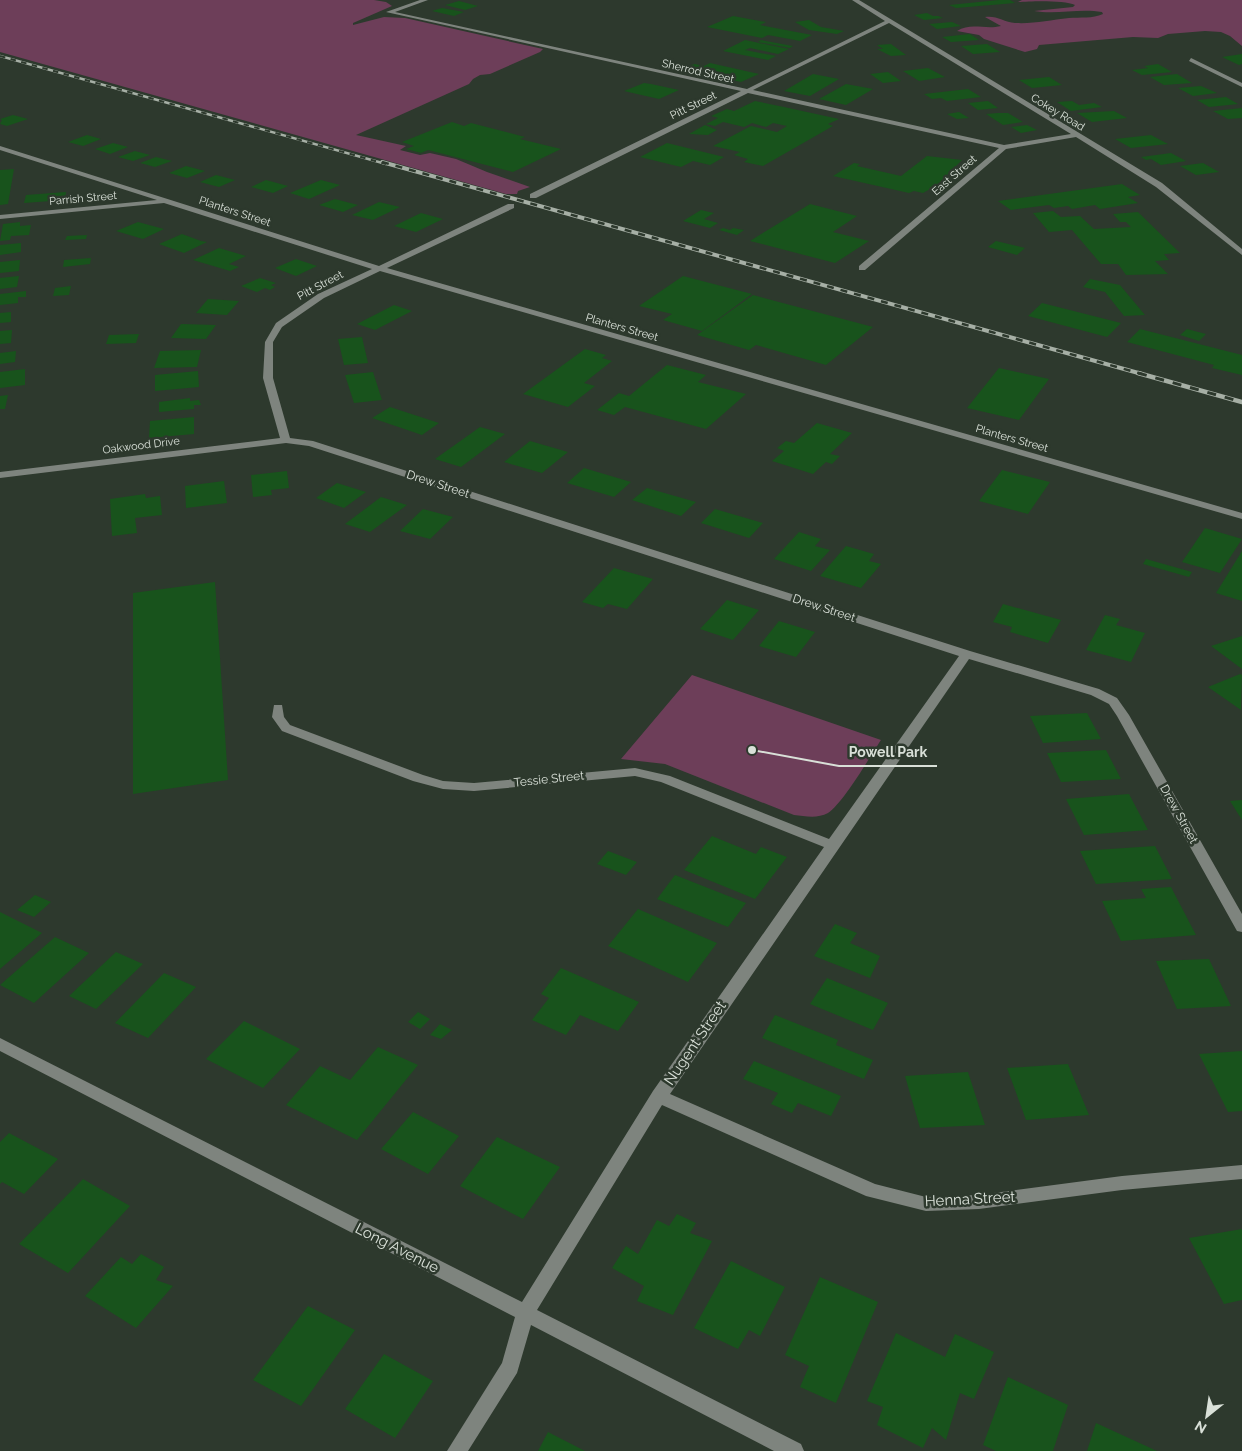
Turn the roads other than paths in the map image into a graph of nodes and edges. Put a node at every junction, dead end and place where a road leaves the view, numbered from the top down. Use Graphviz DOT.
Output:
graph roads {
  1 [pos="425,0"];
  2 [pos="856,0"];
  3 [pos="889,21"];
  4 [pos="1191,60"];
  5 [pos="1242,85"];
  6 [pos="746,92"];
  7 [pos="1078,135"];
  8 [pos="1004,147"];
  9 [pos="0,148"];
  10 [pos="532,196"];
  11 [pos="168,202"];
  12 [pos="511,206"];
  13 [pos="0,216"];
  14 [pos="1242,254"];
  15 [pos="378,268"];
  16 [pos="862,268"];
  17 [pos="286,440"];
  18 [pos="0,475"];
  19 [pos="1242,516"];
  20 [pos="966,654"];
  21 [pos="278,708"];
  22 [pos="832,845"];
  23 [pos="1242,927"];
  24 [pos="0,1044"];
  25 [pos="659,1096"];
  26 [pos="1242,1172"];
  27 [pos="525,1314"];
  28 [pos="457,1451"];
  29 [pos="794,1451"];
  1 -- 6 [label="street, Sherrod Street"];
  2 -- 3 [label="street, Cokey Road"];
  3 -- 6 [label="street, Pitt Street"];
  3 -- 7 [label="street, Cokey Road"];
  4 -- 5 [label="street"];
  6 -- 8 [label="street, Sherrod Street"];
  6 -- 10 [label="street, Pitt Street"];
  7 -- 8 [label="street"];
  7 -- 14 [label="street, Cokey Road"];
  8 -- 16 [label="street, East Street"];
  9 -- 11 [label="street, Planters Street"];
  11 -- 13 [label="street, Parrish Street"];
  11 -- 15 [label="street, Planters Street"];
  12 -- 15 [label="street, Pitt Street"];
  15 -- 17 [label="street, Pitt Street"];
  15 -- 19 [label="street, Planters Street"];
  17 -- 18 [label="street, Oakwood Drive"];
  17 -- 20 [label="street, Drew Street"];
  20 -- 22 [label="street, Nugent Street"];
  20 -- 23 [label="street, Drew Street"];
  21 -- 22 [label="street, Tessie Street"];
  22 -- 25 [label="street, Nugent Street"];
  24 -- 27 [label="street, Long Avenue"];
  25 -- 26 [label="street, Henna Street"];
  25 -- 27 [label="street, Nugent Street"];
  27 -- 28 [label="street, Nugent Street"];
  27 -- 29 [label="street, Long Avenue"];
}
